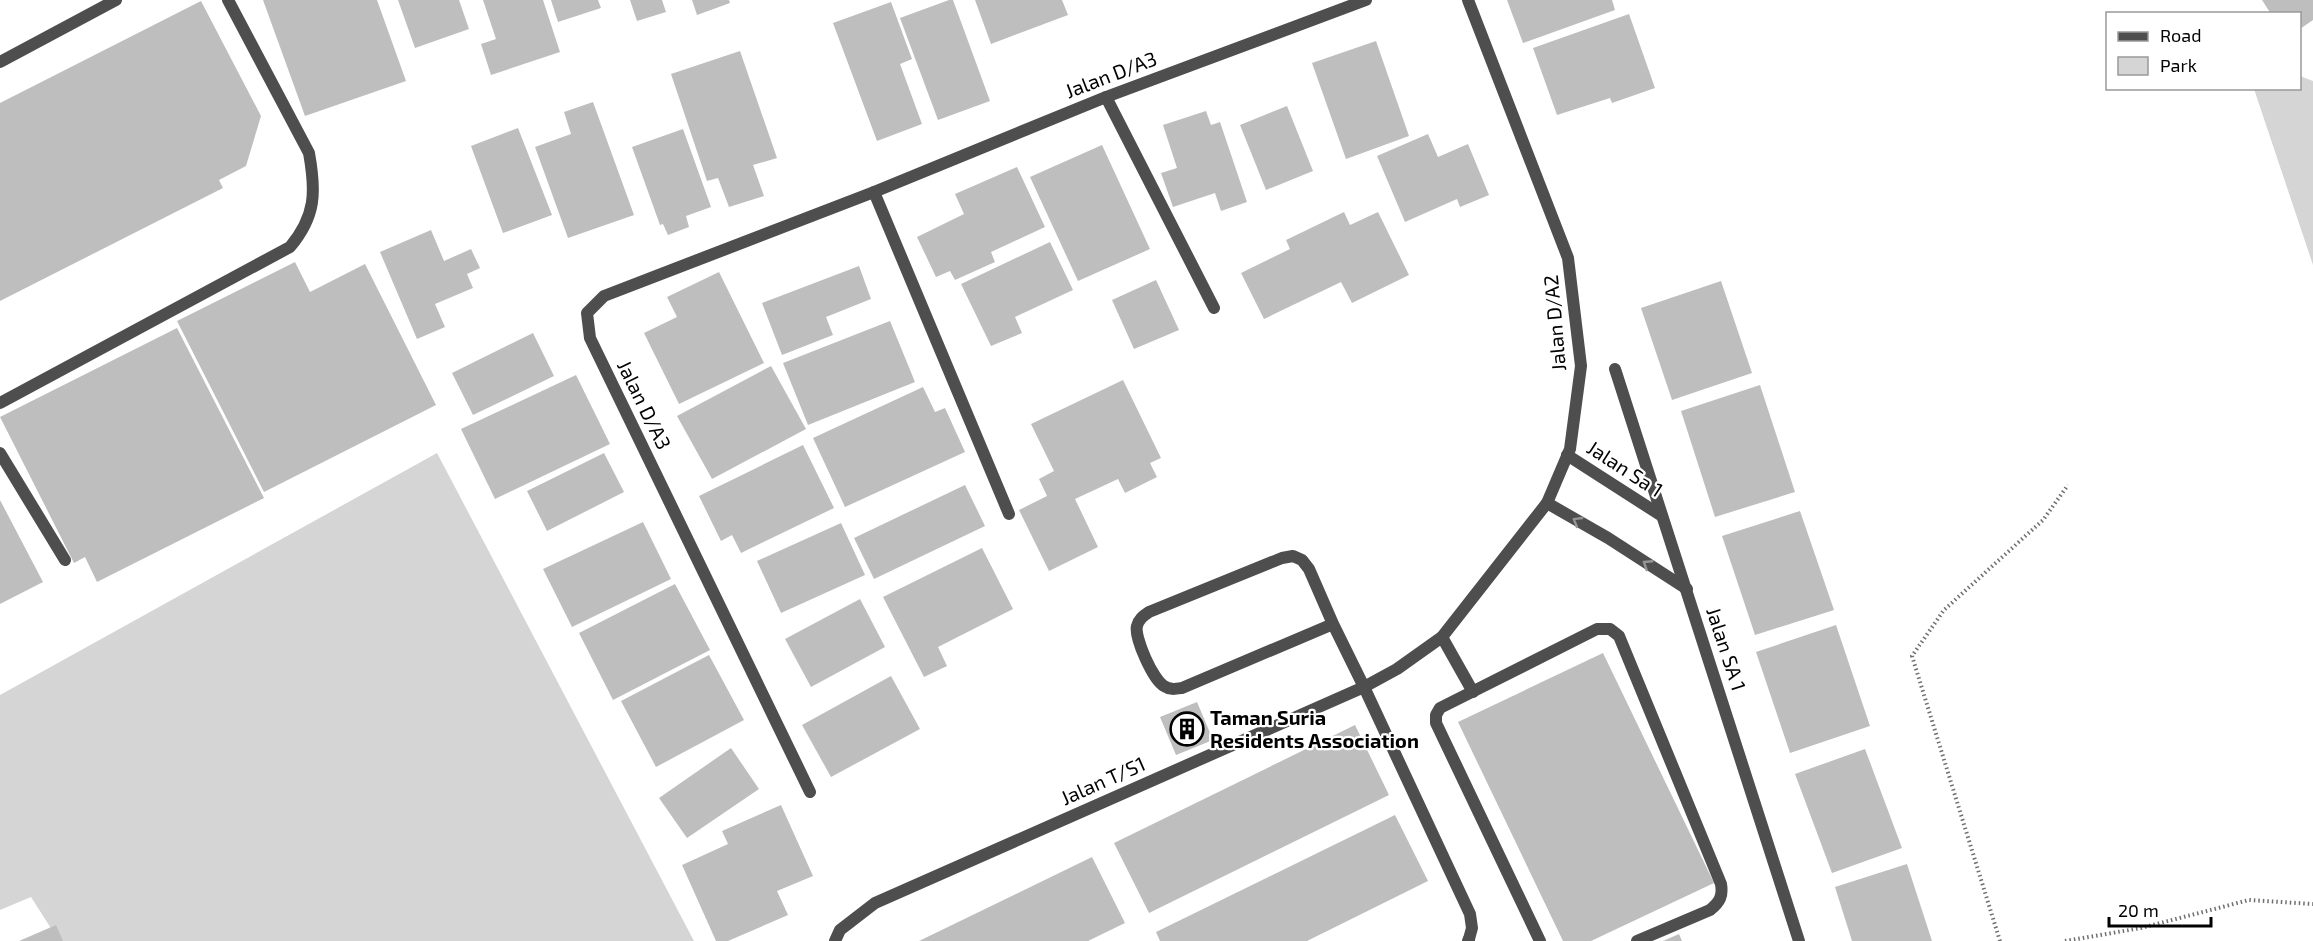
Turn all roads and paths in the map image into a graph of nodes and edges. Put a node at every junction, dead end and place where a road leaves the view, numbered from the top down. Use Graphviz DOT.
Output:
graph roads {
  1 [pos="116,0"];
  2 [pos="228,0"];
  3 [pos="1366,0"];
  4 [pos="1468,0"];
  5 [pos="0,62"];
  6 [pos="1106,97"];
  7 [pos="874,192"];
  8 [pos="1214,308"];
  9 [pos="1615,369"];
  10 [pos="0,404"];
  11 [pos="0,453"];
  12 [pos="1567,455"];
  13 [pos="2068,484"];
  14 [pos="1547,503"];
  15 [pos="1009,514"];
  16 [pos="1662,516"];
  17 [pos="65,560"];
  18 [pos="1687,589"];
  19 [pos="1333,624"];
  20 [pos="1442,638"];
  21 [pos="1397,669"];
  22 [pos="1364,687"];
  23 [pos="1473,692"];
  24 [pos="810,792"];
  25 [pos="2313,904"];
  26 [pos="1469,940"];
  27 [pos="835,941"];
  28 [pos="1540,941"];
  29 [pos="1637,941"];
  30 [pos="1799,941"];
  31 [pos="2000,941"];
  32 [pos="2065,941"];
  1 -- 5 [label="street"];
  2 -- 10 [label="street"];
  3 -- 6 [label="street, Jalan D/A3"];
  4 -- 12 [label="street, Jalan D/A2"];
  6 -- 7 [label="street, Jalan D/A3"];
  6 -- 8 [label="street"];
  7 -- 15 [label="street"];
  7 -- 24 [label="street, Jalan D/A3"];
  9 -- 16 [label="street, Jalan SA 1"];
  11 -- 17 [label="street"];
  12 -- 14 [label="street, Jalan D/A2"];
  12 -- 16 [label="street, Jalan Sa 1"];
  13 -- 31 [label="path"];
  18 -- 14 [label="street, one-way"];
  14 -- 20 [label="street, Jalan D/A2"];
  16 -- 18 [label="street, Jalan SA 1"];
  18 -- 30 [label="street, Jalan SA 1"];
  19 -- 19 [label="street"];
  19 -- 22 [label="street"];
  20 -- 21 [label="street, Jalan D/A2"];
  20 -- 23 [label="street"];
  21 -- 22 [label="street, Jalan T/S1"];
  22 -- 26 [label="street"];
  22 -- 27 [label="street, Jalan T/S1"];
  23 -- 28 [label="street"];
  23 -- 29 [label="street"];
  25 -- 32 [label="path"];
}
